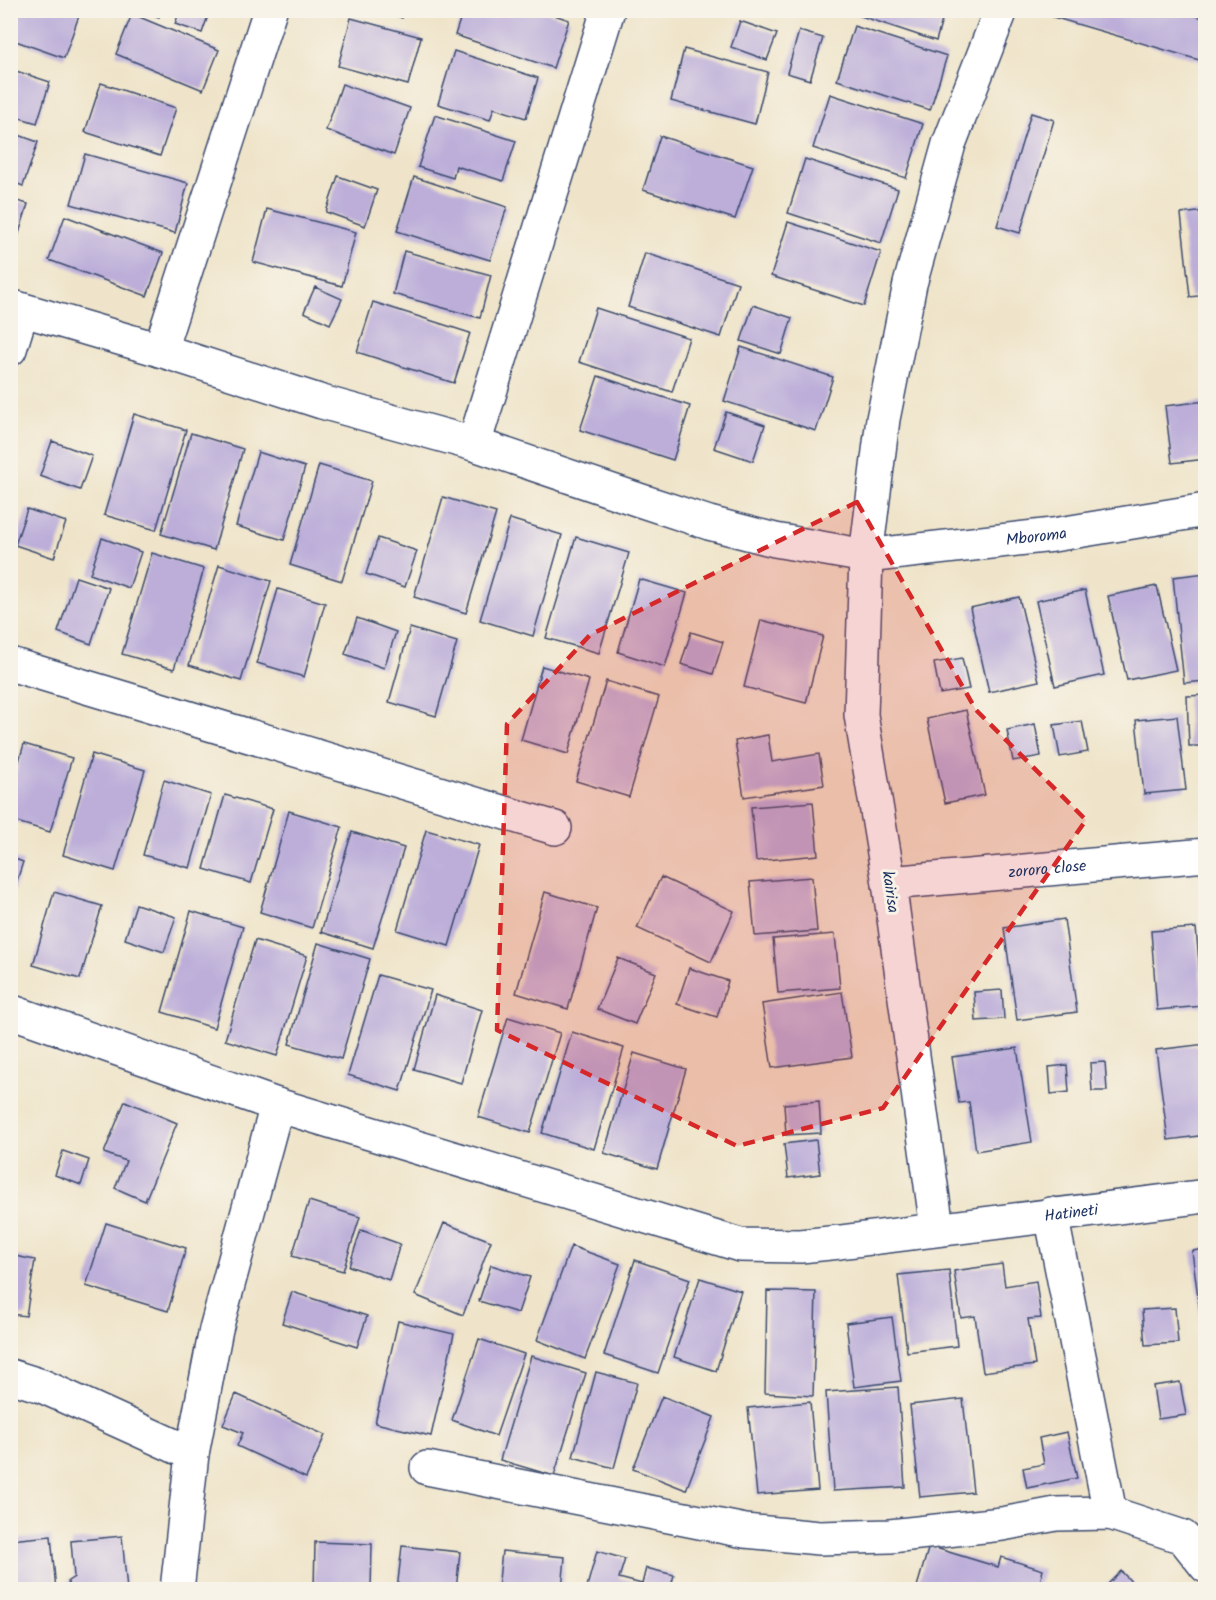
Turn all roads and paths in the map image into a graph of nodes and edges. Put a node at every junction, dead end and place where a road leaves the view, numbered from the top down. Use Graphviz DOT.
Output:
graph roads {
  1 [pos="270,10"];
  2 [pos="608,10"];
  3 [pos="1001,10"];
  4 [pos="16,308"];
  5 [pos="10,350"];
  6 [pos="160,350"];
  7 [pos="474,444"];
  8 [pos="1206,510"];
  9 [pos="866,556"];
  10 [pos="10,664"];
  11 [pos="555,828"];
  12 [pos="1206,855"];
  13 [pos="889,883"];
  14 [pos="10,1011"];
  15 [pos="277,1105"];
  16 [pos="1206,1196"];
  17 [pos="1051,1214"];
  18 [pos="937,1228"];
  19 [pos="10,1376"];
  20 [pos="192,1454"];
  21 [pos="427,1468"];
  22 [pos="1110,1513"];
  23 [pos="1194,1536"];
  24 [pos="1206,1566"];
  25 [pos="177,1590"];
  1 -- 6 [label="street"];
  2 -- 7 [label="street"];
  3 -- 9 [label="street, kairisa"];
  4 -- 5 [label="street"];
  4 -- 6 [label="street, Mboroma"];
  6 -- 7 [label="street, Mboroma"];
  7 -- 9 [label="street, Mboroma"];
  8 -- 9 [label="street, Mboroma"];
  9 -- 13 [label="street, kairisa"];
  10 -- 11 [label="street"];
  12 -- 13 [label="street, zororo close"];
  13 -- 18 [label="street, kairisa"];
  14 -- 15 [label="street, Hatineti"];
  15 -- 18 [label="street, Hatineti"];
  15 -- 20 [label="street"];
  16 -- 17 [label="street, Hatineti"];
  17 -- 18 [label="street, Hatineti"];
  17 -- 22 [label="street"];
  19 -- 20 [label="street"];
  20 -- 25 [label="street"];
  21 -- 22 [label="street"];
  22 -- 23 [label="street"];
  23 -- 24 [label="street"];
}
